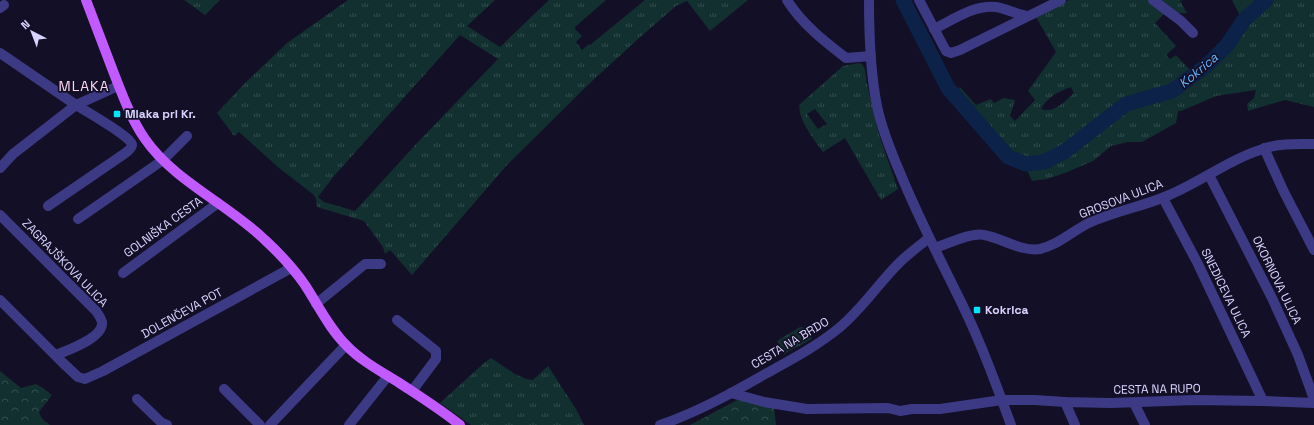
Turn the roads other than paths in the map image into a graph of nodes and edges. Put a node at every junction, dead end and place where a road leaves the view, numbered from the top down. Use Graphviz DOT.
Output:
graph roads {
  1 [pos="86,0"];
  2 [pos="787,0"];
  3 [pos="869,0"];
  4 [pos="919,0"];
  5 [pos="1061,0"];
  6 [pos="1152,0"];
  7 [pos="1027,16"];
  8 [pos="934,29"];
  9 [pos="1192,33"];
  10 [pos="0,53"];
  11 [pos="871,56"];
  12 [pos="118,86"];
  13 [pos="76,105"];
  14 [pos="187,136"];
  15 [pos="1314,144"];
  16 [pos="1264,148"];
  17 [pos="163,160"];
  18 [pos="0,168"];
  19 [pos="1209,176"];
  20 [pos="1163,198"];
  21 [pos="218,203"];
  22 [pos="48,206"];
  23 [pos="0,215"];
  24 [pos="78,219"];
  25 [pos="929,238"];
  26 [pos="935,248"];
  27 [pos="1314,250"];
  28 [pos="380,264"];
  29 [pos="291,268"];
  30 [pos="123,273"];
  31 [pos="0,300"];
  32 [pos="316,304"];
  33 [pos="397,320"];
  34 [pos="346,345"];
  35 [pos="56,355"];
  36 [pos="388,376"];
  37 [pos="224,390"];
  38 [pos="412,391"];
  39 [pos="731,393"];
  40 [pos="137,399"];
  41 [pos="1314,399"];
  42 [pos="1002,400"];
  43 [pos="1263,401"];
  44 [pos="1065,402"];
  45 [pos="1134,403"];
  46 [pos="1314,403"];
  47 [pos="167,425"];
  48 [pos="260,425"];
  49 [pos="270,425"];
  50 [pos="349,425"];
  51 [pos="460,425"];
  52 [pos="660,425"];
  53 [pos="1011,425"];
  54 [pos="1075,425"];
  55 [pos="1145,425"];
  1 -- 12 [label="main road, GOLNIŠKA CESTA"];
  2 -- 11 [label="street"];
  3 -- 11 [label="street"];
  4 -- 8 [label="street"];
  5 -- 7 [label="street"];
  6 -- 9 [label="street"];
  7 -- 8 [label="street"];
  7 -- 8 [label="street"];
  10 -- 13 [label="street"];
  11 -- 25 [label="street"];
  12 -- 13 [label="street"];
  12 -- 17 [label="main road, GOLNIŠKA CESTA"];
  13 -- 18 [label="street"];
  13 -- 22 [label="street"];
  14 -- 17 [label="street"];
  15 -- 16 [label="street, GROSOVA ULICA"];
  16 -- 19 [label="street, GROSOVA ULICA"];
  16 -- 27 [label="street"];
  17 -- 21 [label="main road, GOLNIŠKA CESTA"];
  17 -- 24 [label="street"];
  19 -- 20 [label="street, GROSOVA ULICA"];
  19 -- 41 [label="street, OKORNOVA ULICA"];
  20 -- 26 [label="street, GROSOVA ULICA"];
  20 -- 43 [label="street, SNEDICEVA ULICA"];
  21 -- 29 [label="main road, GOLNIŠKA CESTA"];
  21 -- 30 [label="street, GOLNIŠKA CESTA"];
  23 -- 35 [label="street, ZAGRAJŠKOVA ULICA"];
  25 -- 26 [label="street"];
  25 -- 39 [label="street, CESTA NA BRDO"];
  26 -- 42 [label="street"];
  28 -- 32 [label="street"];
  29 -- 32 [label="main road, GOLNIŠKA CESTA"];
  29 -- 35 [label="street, DOLENČEVA POT"];
  31 -- 35 [label="street"];
  32 -- 34 [label="main road, GOLNIŠKA CESTA"];
  33 -- 38 [label="street"];
  34 -- 36 [label="main road, GOLNIŠKA CESTA"];
  34 -- 49 [label="street"];
  36 -- 38 [label="main road, GOLNIŠKA CESTA"];
  36 -- 50 [label="street"];
  37 -- 48 [label="street"];
  38 -- 51 [label="main road, GOLNIŠKA CESTA"];
  39 -- 42 [label="street, CESTA NA RUPO"];
  39 -- 52 [label="street, CESTA NA BRDO"];
  40 -- 47 [label="street"];
  42 -- 44 [label="street, CESTA NA RUPO"];
  42 -- 53 [label="street"];
  43 -- 45 [label="street, CESTA NA RUPO"];
  43 -- 46 [label="street, CESTA NA RUPO"];
  44 -- 45 [label="street, CESTA NA RUPO"];
  44 -- 54 [label="street"];
  45 -- 55 [label="street"];
}
